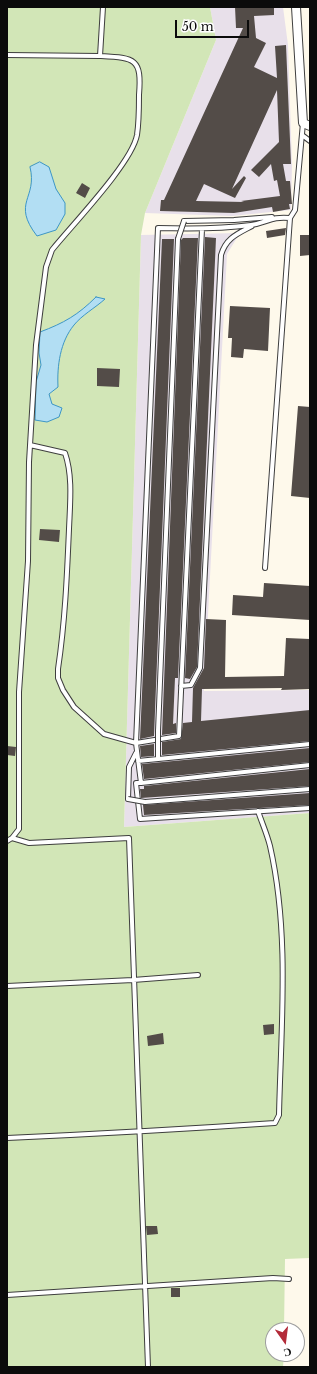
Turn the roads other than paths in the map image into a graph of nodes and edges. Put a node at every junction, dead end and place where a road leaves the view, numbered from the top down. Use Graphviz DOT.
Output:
graph roads {
  1 [pos="103,7"];
  2 [pos="296,7"];
  3 [pos="7,55"];
  4 [pos="100,56"];
  5 [pos="306,124"];
  6 [pos="302,135"];
  7 [pos="310,141"];
  8 [pos="276,217"];
  9 [pos="290,218"];
  10 [pos="253,225"];
  11 [pos="202,229"];
  12 [pos="30,445"];
  13 [pos="264,568"];
  14 [pos="181,686"];
  15 [pos="136,743"];
  16 [pos="310,744"];
  17 [pos="136,753"];
  18 [pos="158,758"];
  19 [pos="138,761"];
  20 [pos="310,765"];
  21 [pos="141,783"];
  22 [pos="310,789"];
  23 [pos="310,808"];
  24 [pos="258,811"];
  25 [pos="12,838"];
  26 [pos="7,841"];
  27 [pos="198,975"];
  28 [pos="134,980"];
  29 [pos="7,986"];
  30 [pos="139,1132"];
  31 [pos="7,1138"];
  32 [pos="289,1279"];
  33 [pos="146,1286"];
  34 [pos="7,1295"];
  35 [pos="148,1367"];
  1 -- 4 [label="lane"];
  2 -- 5 [label="street"];
  3 -- 4 [label="lane"];
  4 -- 12 [label="lane"];
  5 -- 6 [label="lane"];
  6 -- 7 [label="lane"];
  6 -- 9 [label="lane"];
  8 -- 9 [label="lane"];
  8 -- 10 [label="lane"];
  8 -- 18 [label="lane, bridge"];
  9 -- 13 [label="lane"];
  10 -- 11 [label="lane"];
  10 -- 14 [label="lane"];
  11 -- 14 [label="lane"];
  11 -- 15 [label="lane"];
  12 -- 15 [label="lane"];
  12 -- 25 [label="lane"];
  14 -- 15 [label="lane"];
  15 -- 17 [label="lane"];
  16 -- 18 [label="lane"];
  17 -- 19 [label="lane"];
  17 -- 22 [label="lane, bridge"];
  18 -- 19 [label="lane"];
  19 -- 21 [label="lane"];
  20 -- 21 [label="lane"];
  21 -- 24 [label="lane"];
  23 -- 24 [label="lane"];
  24 -- 30 [label="lane"];
  25 -- 26 [label="lane"];
  25 -- 28 [label="lane"];
  27 -- 28 [label="lane"];
  28 -- 29 [label="lane"];
  28 -- 30 [label="lane"];
  30 -- 31 [label="lane"];
  30 -- 33 [label="lane"];
  32 -- 33 [label="lane"];
  33 -- 34 [label="lane"];
  33 -- 35 [label="lane"];
}
